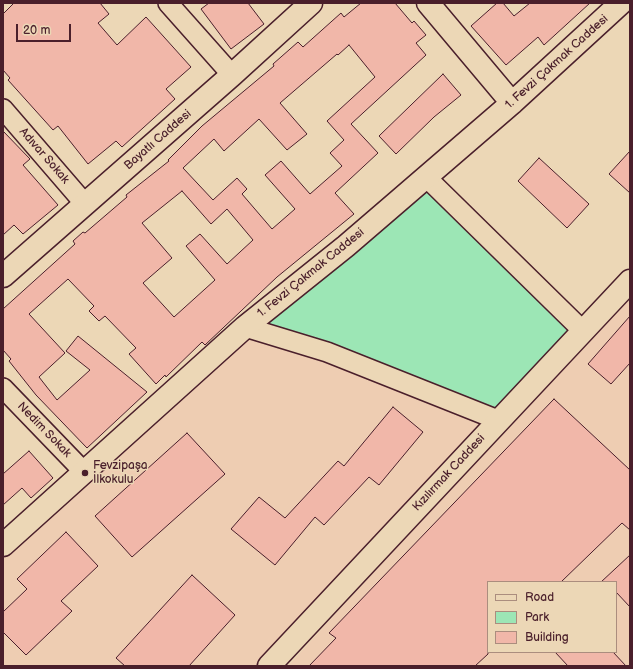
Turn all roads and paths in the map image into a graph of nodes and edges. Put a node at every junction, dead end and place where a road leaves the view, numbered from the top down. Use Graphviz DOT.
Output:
graph roads {
  1 [pos="168,3"];
  2 [pos="311,3"];
  3 [pos="428,3"];
  4 [pos="621,3"];
  5 [pos="232,75"];
  6 [pos="512,103"];
  7 [pos="3,109"];
  8 [pos="426,177"];
  9 [pos="85,204"];
  10 [pos="3,276"];
  11 [pos="630,281"];
  12 [pos="245,327"];
  13 [pos="583,331"];
  14 [pos="3,388"];
  15 [pos="498,420"];
  16 [pos="85,473"];
  17 [pos="3,545"];
  18 [pos="269,666"];
  1 -- 5 [label="street"];
  2 -- 5 [label="street, Bayatlı Caddesi"];
  3 -- 6 [label="street"];
  4 -- 6 [label="street, 1. Fevzi Çakmak Caddesi"];
  5 -- 9 [label="street, Bayatlı Caddesi"];
  6 -- 8 [label="street, 1. Fevzi Çakmak Caddesi"];
  7 -- 9 [label="street, Adıvar Sokak"];
  8 -- 12 [label="street, 1. Fevzi Çakmak Caddesi"];
  8 -- 13 [label="street"];
  9 -- 10 [label="street, Bayatlı Caddesi"];
  11 -- 13 [label="street, Kızılırmak Caddesi"];
  12 -- 15 [label="street"];
  12 -- 16 [label="street, 1. Fevzi Çakmak Caddesi"];
  13 -- 15 [label="street, Kızılırmak Caddesi"];
  14 -- 16 [label="street, Nedim Sokak"];
  15 -- 18 [label="street, Kızılırmak Caddesi"];
  16 -- 17 [label="street, 1. Fevzi Çakmak Caddesi"];
}
